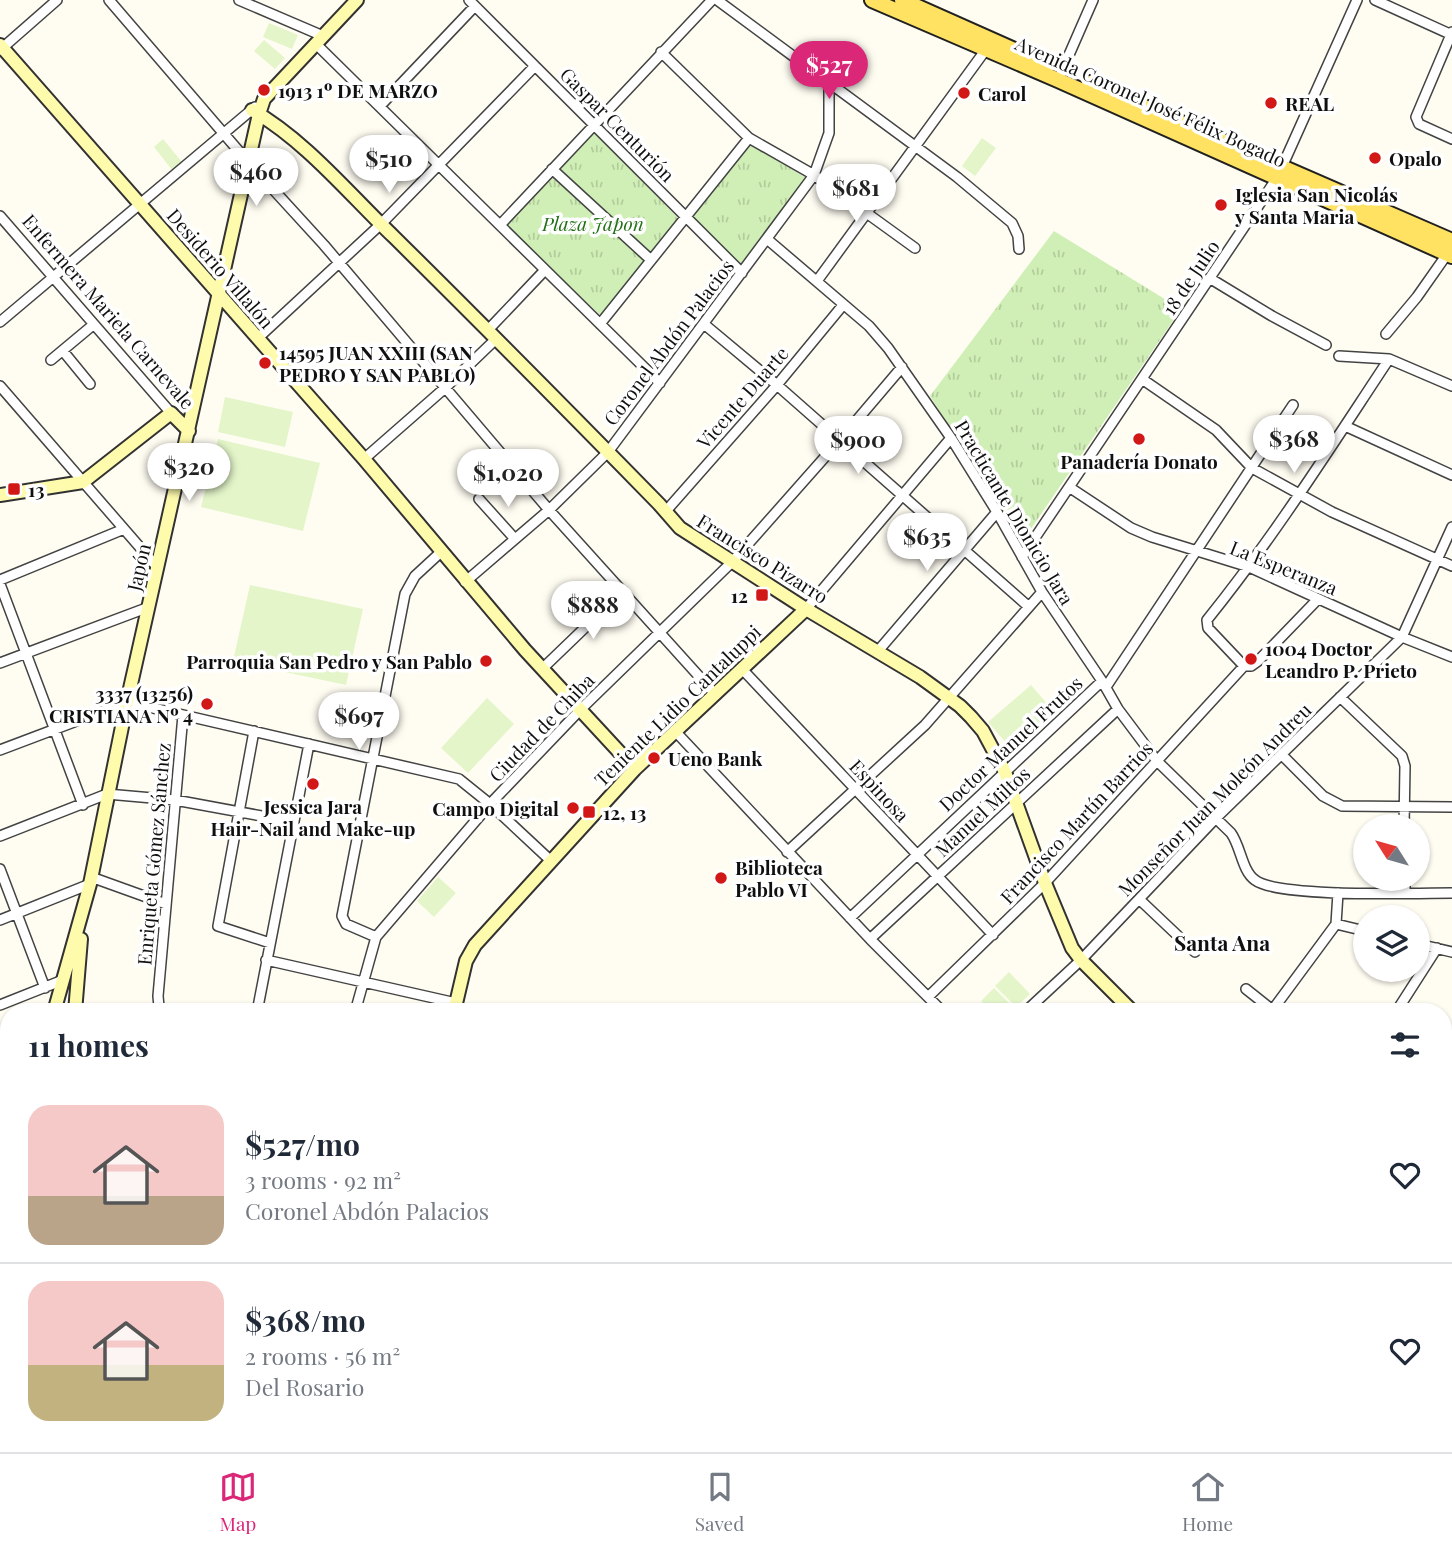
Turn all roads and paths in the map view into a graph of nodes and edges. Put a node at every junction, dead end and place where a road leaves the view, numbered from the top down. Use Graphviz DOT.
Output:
graph roads {
  1 [pos="57,0"];
  2 [pos="109,0"];
  3 [pos="239,0"];
  4 [pos="357,0"];
  5 [pos="716,0"];
  6 [pos="872,0"];
  7 [pos="902,0"];
  8 [pos="1093,0"];
  9 [pos="1357,0"];
  10 [pos="1375,0"];
  11 [pos="472,3"];
  12 [pos="1452,34"];
  13 [pos="320,40"];
  14 [pos="989,44"];
  15 [pos="1,47"];
  16 [pos="661,52"];
  17 [pos="535,66"];
  18 [pos="1060,76"];
  19 [pos="829,82"];
  20 [pos="380,106"];
  21 [pos="255,112"];
  22 [pos="593,124"];
  23 [pos="226,133"];
  24 [pos="749,138"];
  25 [pos="1452,139"];
  26 [pos="916,146"];
  27 [pos="249,163"];
  28 [pos="439,164"];
  29 [pos="552,169"];
  30 [pos="1280,172"];
  31 [pos="814,175"];
  32 [pos="140,204"];
  33 [pos="866,214"];
  34 [pos="0,216"];
  35 [pos="686,217"];
  36 [pos="381,225"];
  37 [pos="500,225"];
  38 [pos="766,239"];
  39 [pos="915,248"];
  40 [pos="1018,249"];
  41 [pos="1451,249"];
  42 [pos="651,260"];
  43 [pos="340,264"];
  44 [pos="545,270"];
  45 [pos="742,273"];
  46 [pos="52,278"];
  47 [pos="1211,279"];
  48 [pos="817,281"];
  49 [pos="219,295"];
  50 [pos="843,305"];
  51 [pos="0,322"];
  52 [pos="600,324"];
  53 [pos="704,324"];
  54 [pos="93,325"];
  55 [pos="493,334"];
  56 [pos="1387,334"];
  57 [pos="258,338"];
  58 [pos="1326,345"];
  59 [pos="62,351"];
  60 [pos="1339,356"];
  61 [pos="1389,359"];
  62 [pos="51,360"];
  63 [pos="902,367"];
  64 [pos="1142,379"];
  65 [pos="660,383"];
  66 [pos="90,384"];
  67 [pos="777,385"];
  68 [pos="0,386"];
  69 [pos="1452,386"];
  70 [pos="445,388"];
  71 [pos="1293,405"];
  72 [pos="171,412"];
  73 [pos="1345,426"];
  74 [pos="189,431"];
  75 [pos="951,438"];
  76 [pos="840,440"];
  77 [pos="608,452"];
  78 [pos="364,459"];
  79 [pos="1254,469"];
  80 [pos="1452,475"];
  81 [pos="83,482"];
  82 [pos="1069,487"];
  83 [pos="0,495"];
  84 [pos="903,496"];
  85 [pos="1300,496"];
  86 [pos="479,499"];
  87 [pos="550,510"];
  88 [pos="666,511"];
  89 [pos="997,512"];
  90 [pos="1452,527"];
  91 [pos="124,528"];
  92 [pos="515,540"];
  93 [pos="441,552"];
  94 [pos="965,552"];
  95 [pos="1199,552"];
  96 [pos="1022,557"];
  97 [pos="1437,560"];
  98 [pos="732,562"];
  99 [pos="1452,566"];
  100 [pos="158,567"];
  101 [pos="1249,567"];
  102 [pos="0,582"];
  103 [pos="466,582"];
  104 [pos="623,591"];
  105 [pos="1042,592"];
  106 [pos="1318,599"];
  107 [pos="149,607"];
  108 [pos="1029,607"];
  109 [pos="806,609"];
  110 [pos="660,634"];
  111 [pos="1402,637"];
  112 [pos="878,651"];
  113 [pos="26,654"];
  114 [pos="1452,657"];
  115 [pos="0,663"];
  116 [pos="1244,666"];
  117 [pos="542,669"];
  118 [pos="742,669"];
  119 [pos="1106,687"];
  120 [pos="715,694"];
  121 [pos="1340,697"];
  122 [pos="950,698"];
  123 [pos="127,702"];
  124 [pos="581,709"];
  125 [pos="1118,709"];
  126 [pos="183,715"];
  127 [pos="55,730"];
  128 [pos="254,731"];
  129 [pos="675,731"];
  130 [pos="309,744"];
  131 [pos="0,750"];
  132 [pos="1282,755"];
  133 [pos="373,759"];
  134 [pos="1157,761"];
  135 [pos="635,769"];
  136 [pos="1005,772"];
  137 [pos="855,788"];
  138 [pos="107,794"];
  139 [pos="175,800"];
  140 [pos="1016,803"];
  141 [pos="491,804"];
  142 [pos="83,805"];
  143 [pos="1404,807"];
  144 [pos="1452,807"];
  145 [pos="238,810"];
  146 [pos="1404,814"];
  147 [pos="1216,818"];
  148 [pos="294,821"];
  149 [pos="0,836"];
  150 [pos="787,852"];
  151 [pos="917,854"];
  152 [pos="550,860"];
  153 [pos="0,869"];
  154 [pos="938,876"];
  155 [pos="90,881"];
  156 [pos="1045,883"];
  157 [pos="1338,892"];
  158 [pos="1405,893"];
  159 [pos="1452,893"];
  160 [pos="1139,899"];
  161 [pos="166,904"];
  162 [pos="83,908"];
  163 [pos="17,913"];
  164 [pos="850,918"];
  165 [pos="0,920"];
  166 [pos="1336,924"];
  167 [pos="1353,928"];
  168 [pos="993,935"];
  169 [pos="376,937"];
  170 [pos="870,939"];
  171 [pos="270,943"];
  172 [pos="1430,947"];
  173 [pos="1437,948"];
  174 [pos="1195,952"];
  175 [pos="1452,952"];
  176 [pos="267,960"];
  177 [pos="1081,960"];
  178 [pos="63,980"];
  179 [pos="363,981"];
  180 [pos="45,988"];
  181 [pos="1246,989"];
  182 [pos="928,997"];
  183 [pos="5,1003"];
  184 [pos="57,1003"];
  185 [pos="76,1003"];
  186 [pos="159,1003"];
  187 [pos="259,1003"];
  188 [pos="357,1003"];
  189 [pos="441,1003"];
  190 [pos="456,1003"];
  191 [pos="934,1003"];
  192 [pos="1035,1003"];
  193 [pos="1124,1003"];
  194 [pos="1263,1003"];
  195 [pos="1279,1003"];
  196 [pos="1402,1003"];
  1 -- 15 [label="street"];
  2 -- 23 [label="street"];
  3 -- 13 [label="street"];
  4 -- 13 [label="street, Japón"];
  5 -- 16 [label="street"];
  5 -- 19 [label="street"];
  6 -- 14 [label="main road, Avenida Coronel José Félix Bogado"];
  7 -- 14 [label="main road, Avenida Coronel José Félix Bogado"];
  8 -- 18 [label="street"];
  9 -- 30 [label="street, 18 de Julio"];
  10 -- 12 [label="street"];
  11 -- 17 [label="street, Gaspar Centurión"];
  11 -- 20 [label="street"];
  12 -- 25 [label="street"];
  13 -- 20 [label="street"];
  13 -- 21 [label="street, Japón"];
  14 -- 18 [label="main road, Avenida Coronel José Félix Bogado"];
  14 -- 26 [label="street"];
  15 -- 32 [label="street, Desiderio Villalón"];
  16 -- 22 [label="street"];
  16 -- 24 [label="street"];
  17 -- 22 [label="street, Gaspar Centurión"];
  17 -- 28 [label="street"];
  18 -- 30 [label="main road, Avenida Coronel José Félix Bogado"];
  19 -- 26 [label="street"];
  19 -- 31 [label="street, Coronel Abdón Palacios"];
  20 -- 28 [label="street"];
  21 -- 23 [label="street"];
  21 -- 27 [label="street, Japón"];
  21 -- 36 [label="street, Francisco Pizarro"];
  22 -- 29 [label="street"];
  22 -- 35 [label="street, Gaspar Centurión"];
  23 -- 27 [label="street"];
  23 -- 32 [label="street"];
  24 -- 31 [label="street"];
  24 -- 35 [label="street"];
  26 -- 33 [label="street"];
  26 -- 40 [label="street"];
  27 -- 43 [label="street"];
  27 -- 49 [label="street, Japón"];
  28 -- 36 [label="street"];
  28 -- 37 [label="street"];
  29 -- 37 [label="street"];
  29 -- 42 [label="street"];
  30 -- 41 [label="main road, Avenida Coronel José Félix Bogado"];
  30 -- 47 [label="street, 18 de Julio"];
  31 -- 33 [label="street"];
  31 -- 38 [label="street, Coronel Abdón Palacios"];
  32 -- 46 [label="street"];
  32 -- 49 [label="street, Desiderio Villalón"];
  33 -- 39 [label="street"];
  33 -- 48 [label="street"];
  34 -- 46 [label="street, Enfermera Mariela Carnevale"];
  35 -- 42 [label="street"];
  35 -- 45 [label="street, Gaspar Centurión"];
  36 -- 43 [label="street"];
  36 -- 55 [label="street, Francisco Pizarro"];
  37 -- 44 [label="street"];
  38 -- 45 [label="street, Coronel Abdón Palacios"];
  38 -- 48 [label="street, Practicante Dionicio Jara"];
  41 -- 56 [label="street"];
  42 -- 52 [label="street"];
  43 -- 57 [label="street"];
  43 -- 70 [label="street"];
  44 -- 52 [label="street"];
  44 -- 55 [label="street"];
  45 -- 53 [label="street, Coronel Abdón Palacios"];
  46 -- 51 [label="street"];
  46 -- 54 [label="street, Enfermera Mariela Carnevale"];
  47 -- 58 [label="street"];
  47 -- 64 [label="street, 18 de Julio"];
  48 -- 50 [label="street, Practicante Dionicio Jara"];
  49 -- 57 [label="street, Desiderio Villalón"];
  49 -- 74 [label="street, Japón"];
  50 -- 63 [label="street, Practicante Dionicio Jara"];
  50 -- 67 [label="street, Vicente Duarte"];
  52 -- 65 [label="street"];
  53 -- 65 [label="street, Coronel Abdón Palacios"];
  53 -- 67 [label="street"];
  54 -- 59 [label="street"];
  54 -- 72 [label="street, Enfermera Mariela Carnevale"];
  55 -- 70 [label="street"];
  55 -- 77 [label="street, Francisco Pizarro"];
  57 -- 78 [label="street, Desiderio Villalón"];
  59 -- 62 [label="street"];
  59 -- 66 [label="street"];
  60 -- 61 [label="street"];
  61 -- 69 [label="street"];
  61 -- 73 [label="street"];
  63 -- 75 [label="street, Practicante Dionicio Jara"];
  63 -- 76 [label="street, Ciudad de Chiba"];
  64 -- 79 [label="street"];
  64 -- 82 [label="street, 18 de Julio"];
  65 -- 77 [label="street, Coronel Abdón Palacios"];
  67 -- 76 [label="street"];
  67 -- 88 [label="street, Vicente Duarte"];
  68 -- 81 [label="street"];
  70 -- 78 [label="street"];
  70 -- 87 [label="street"];
  71 -- 79 [label="street, Doctor Manuel Frutos"];
  72 -- 74 [label="street, Enfermera Mariela Carnevale"];
  72 -- 81 [label="street"];
  73 -- 80 [label="street"];
  73 -- 85 [label="street"];
  74 -- 100 [label="street, Japón"];
  75 -- 84 [label="street, Teniente Lidio Cantaluppi"];
  75 -- 89 [label="street, Practicante Dionicio Jara"];
  76 -- 84 [label="street"];
  76 -- 98 [label="street, Ciudad de Chiba"];
  77 -- 87 [label="street, Coronel Abdón Palacios"];
  77 -- 88 [label="street, Francisco Pizarro"];
  78 -- 93 [label="street, Desiderio Villalón"];
  79 -- 85 [label="street"];
  79 -- 95 [label="street, Doctor Manuel Frutos"];
  81 -- 83 [label="street"];
  81 -- 91 [label="street"];
  82 -- 95 [label="street, La Esperanza"];
  82 -- 96 [label="street, 18 de Julio"];
  84 -- 94 [label="street"];
  84 -- 109 [label="street, Teniente Lidio Cantaluppi"];
  85 -- 97 [label="street"];
  85 -- 101 [label="street"];
  86 -- 92 [label="street"];
  87 -- 92 [label="street, Coronel Abdón Palacios"];
  87 -- 104 [label="street"];
  88 -- 98 [label="street, Francisco Pizarro"];
  89 -- 94 [label="street"];
  89 -- 96 [label="street, Practicante Dionicio Jara"];
  90 -- 97 [label="street, Monseñor Juan Moleón Andreu"];
  91 -- 100 [label="street"];
  91 -- 102 [label="street"];
  92 -- 103 [label="street, Coronel Abdón Palacios"];
  93 -- 103 [label="street, Desiderio Villalón"];
  93 -- 133 [label="street"];
  94 -- 108 [label="street"];
  94 -- 112 [label="street"];
  95 -- 101 [label="street, La Esperanza"];
  95 -- 119 [label="street, Doctor Manuel Frutos"];
  96 -- 105 [label="street, Practicante Dionicio Jara"];
  97 -- 99 [label="street"];
  97 -- 111 [label="street, Monseñor Juan Moleón Andreu"];
  98 -- 109 [label="street, Francisco Pizarro"];
  98 -- 110 [label="street, Ciudad de Chiba"];
  100 -- 107 [label="street, Japón"];
  101 -- 106 [label="street, La Esperanza"];
  101 -- 116 [label="street"];
  102 -- 113 [label="street"];
  103 -- 117 [label="street, Desiderio Villalón"];
  104 -- 110 [label="street"];
  104 -- 117 [label="street"];
  105 -- 108 [label="street"];
  105 -- 119 [label="street, Practicante Dionicio Jara"];
  106 -- 111 [label="street, La Esperanza"];
  106 -- 116 [label="street, Francisco Martín Barrios"];
  107 -- 113 [label="street"];
  107 -- 123 [label="street, Japón"];
  108 -- 122 [label="street"];
  109 -- 112 [label="street, Francisco Pizarro"];
  109 -- 118 [label="street, Teniente Lidio Cantaluppi"];
  110 -- 120 [label="street"];
  110 -- 124 [label="street, Ciudad de Chiba"];
  111 -- 114 [label="street, La Esperanza"];
  111 -- 121 [label="street, Monseñor Juan Moleón Andreu"];
  112 -- 122 [label="street, Francisco Pizarro"];
  113 -- 115 [label="street"];
  113 -- 127 [label="street"];
  116 -- 134 [label="street, Francisco Martín Barrios"];
  117 -- 124 [label="street, Desiderio Villalón"];
  118 -- 120 [label="street, Teniente Lidio Cantaluppi"];
  118 -- 137 [label="street, Espinosa"];
  119 -- 125 [label="street, Practicante Dionicio Jara"];
  119 -- 136 [label="street, Doctor Manuel Frutos"];
  120 -- 129 [label="street, Teniente Lidio Cantaluppi"];
  121 -- 132 [label="street, Monseñor Juan Moleón Andreu"];
  121 -- 143 [label="street"];
  122 -- 136 [label="street, Francisco Pizarro"];
  122 -- 137 [label="street"];
  123 -- 126 [label="street"];
  123 -- 127 [label="street"];
  123 -- 138 [label="street, Japón"];
  124 -- 135 [label="street, Desiderio Villalón"];
  124 -- 141 [label="street, Ciudad de Chiba"];
  125 -- 134 [label="street, Practicante Dionicio Jara"];
  125 -- 140 [label="street, Manuel Miltos"];
  126 -- 128 [label="street"];
  126 -- 139 [label="street, Enriqueta Gómez Sánchez"];
  127 -- 131 [label="street"];
  127 -- 142 [label="street"];
  128 -- 130 [label="street"];
  128 -- 145 [label="street"];
  129 -- 135 [label="street, Teniente Lidio Cantaluppi"];
  129 -- 150 [label="street"];
  130 -- 133 [label="street"];
  130 -- 148 [label="street"];
  132 -- 143 [label="street"];
  132 -- 147 [label="street, Monseñor Juan Moleón Andreu"];
  133 -- 141 [label="street"];
  133 -- 169 [label="street"];
  134 -- 147 [label="street, Practicante Dionicio Jara"];
  134 -- 156 [label="street, Francisco Martín Barrios"];
  135 -- 152 [label="street, Teniente Lidio Cantaluppi"];
  136 -- 140 [label="street, Francisco Pizarro"];
  136 -- 151 [label="street, Doctor Manuel Frutos"];
  137 -- 150 [label="street"];
  137 -- 151 [label="street, Espinosa"];
  138 -- 139 [label="street"];
  138 -- 142 [label="street"];
  138 -- 155 [label="street, Japón"];
  139 -- 145 [label="street"];
  139 -- 161 [label="street, Enriqueta Gómez Sánchez"];
  140 -- 154 [label="street, Manuel Miltos"];
  140 -- 156 [label="street, Francisco Pizarro"];
  141 -- 152 [label="street"];
  141 -- 169 [label="street, Ciudad de Chiba"];
  142 -- 149 [label="street"];
  143 -- 144 [label="street"];
  143 -- 146 [label="street"];
  145 -- 148 [label="street"];
  145 -- 171 [label="street"];
  147 -- 157 [label="street, Practicante Dionicio Jara"];
  147 -- 160 [label="street, Monseñor Juan Moleón Andreu"];
  148 -- 171 [label="street"];
  150 -- 164 [label="street"];
  151 -- 154 [label="street, Espinosa"];
  151 -- 164 [label="street, Doctor Manuel Frutos"];
  152 -- 190 [label="street, Teniente Lidio Cantaluppi"];
  153 -- 163 [label="street"];
  154 -- 168 [label="street, Espinosa"];
  154 -- 170 [label="street, Manuel Miltos"];
  155 -- 161 [label="street"];
  155 -- 162 [label="street, Japón"];
  155 -- 163 [label="street"];
  156 -- 168 [label="street, Francisco Martín Barrios"];
  156 -- 177 [label="street, Francisco Pizarro"];
  157 -- 158 [label="street, Practicante Dionicio Jara"];
  157 -- 166 [label="street"];
  158 -- 159 [label="street, Practicante Dionicio Jara"];
  160 -- 174 [label="street"];
  160 -- 177 [label="street, Monseñor Juan Moleón Andreu"];
  161 -- 186 [label="street, Enriqueta Gómez Sánchez"];
  162 -- 178 [label="street, Japón"];
  162 -- 185 [label="street"];
  163 -- 165 [label="street"];
  163 -- 180 [label="street"];
  164 -- 170 [label="street"];
  166 -- 167 [label="street"];
  166 -- 195 [label="street"];
  168 -- 182 [label="street, Francisco Martín Barrios"];
  169 -- 179 [label="street, Ciudad de Chiba"];
  170 -- 182 [label="street"];
  171 -- 176 [label="street"];
  172 -- 173 [label="street"];
  173 -- 175 [label="street"];
  173 -- 196 [label="street"];
  176 -- 179 [label="street"];
  176 -- 187 [label="street"];
  177 -- 192 [label="street, Monseñor Juan Moleón Andreu"];
  177 -- 193 [label="street, Francisco Pizarro"];
  178 -- 180 [label="street"];
  178 -- 184 [label="street, Japón"];
  179 -- 188 [label="street, Ciudad de Chiba"];
  179 -- 189 [label="street"];
  180 -- 183 [label="street"];
  181 -- 194 [label="street"];
  182 -- 191 [label="street"];
}
